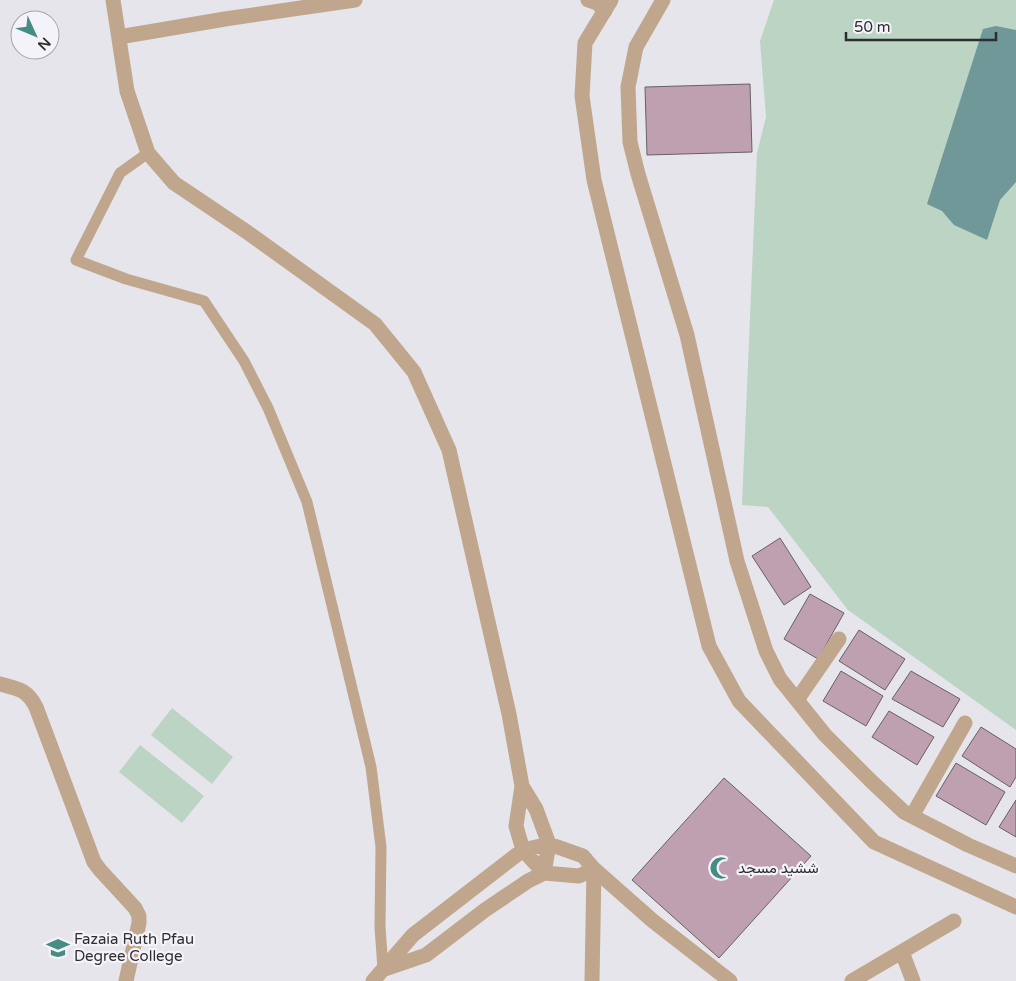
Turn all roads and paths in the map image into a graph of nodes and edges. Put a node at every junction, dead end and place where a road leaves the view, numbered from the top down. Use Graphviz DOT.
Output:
graph roads {
  1 [pos="113,0"];
  2 [pos="355,0"];
  3 [pos="588,0"];
  4 [pos="663,0"];
  5 [pos="608,5"];
  6 [pos="119,37"];
  7 [pos="148,153"];
  8 [pos="839,639"];
  9 [pos="0,684"];
  10 [pos="797,700"];
  11 [pos="965,723"];
  12 [pos="522,786"];
  13 [pos="912,816"];
  14 [pos="549,844"];
  15 [pos="523,850"];
  16 [pos="1016,866"];
  17 [pos="594,869"];
  18 [pos="544,873"];
  19 [pos="1016,907"];
  20 [pos="954,921"];
  21 [pos="902,952"];
  22 [pos="378,975"];
  23 [pos="126,981"];
  24 [pos="592,981"];
  25 [pos="730,981"];
  26 [pos="852,981"];
  27 [pos="912,981"];
  1 -- 6 [label="street"];
  2 -- 6 [label="street"];
  3 -- 5 [label="street"];
  4 -- 10 [label="street"];
  5 -- 19 [label="street"];
  6 -- 7 [label="street"];
  7 -- 12 [label="street"];
  7 -- 22 [label="lane"];
  8 -- 10 [label="street"];
  9 -- 23 [label="street"];
  10 -- 13 [label="street"];
  11 -- 13 [label="street"];
  12 -- 14 [label="street"];
  12 -- 15 [label="street"];
  13 -- 16 [label="street"];
  14 -- 15 [label="street"];
  14 -- 17 [label="street"];
  14 -- 18 [label="street"];
  15 -- 18 [label="street"];
  15 -- 22 [label="street"];
  17 -- 18 [label="street"];
  17 -- 24 [label="street"];
  17 -- 25 [label="street"];
  18 -- 22 [label="street"];
  20 -- 21 [label="street"];
  21 -- 26 [label="street"];
  21 -- 27 [label="street"];
}
